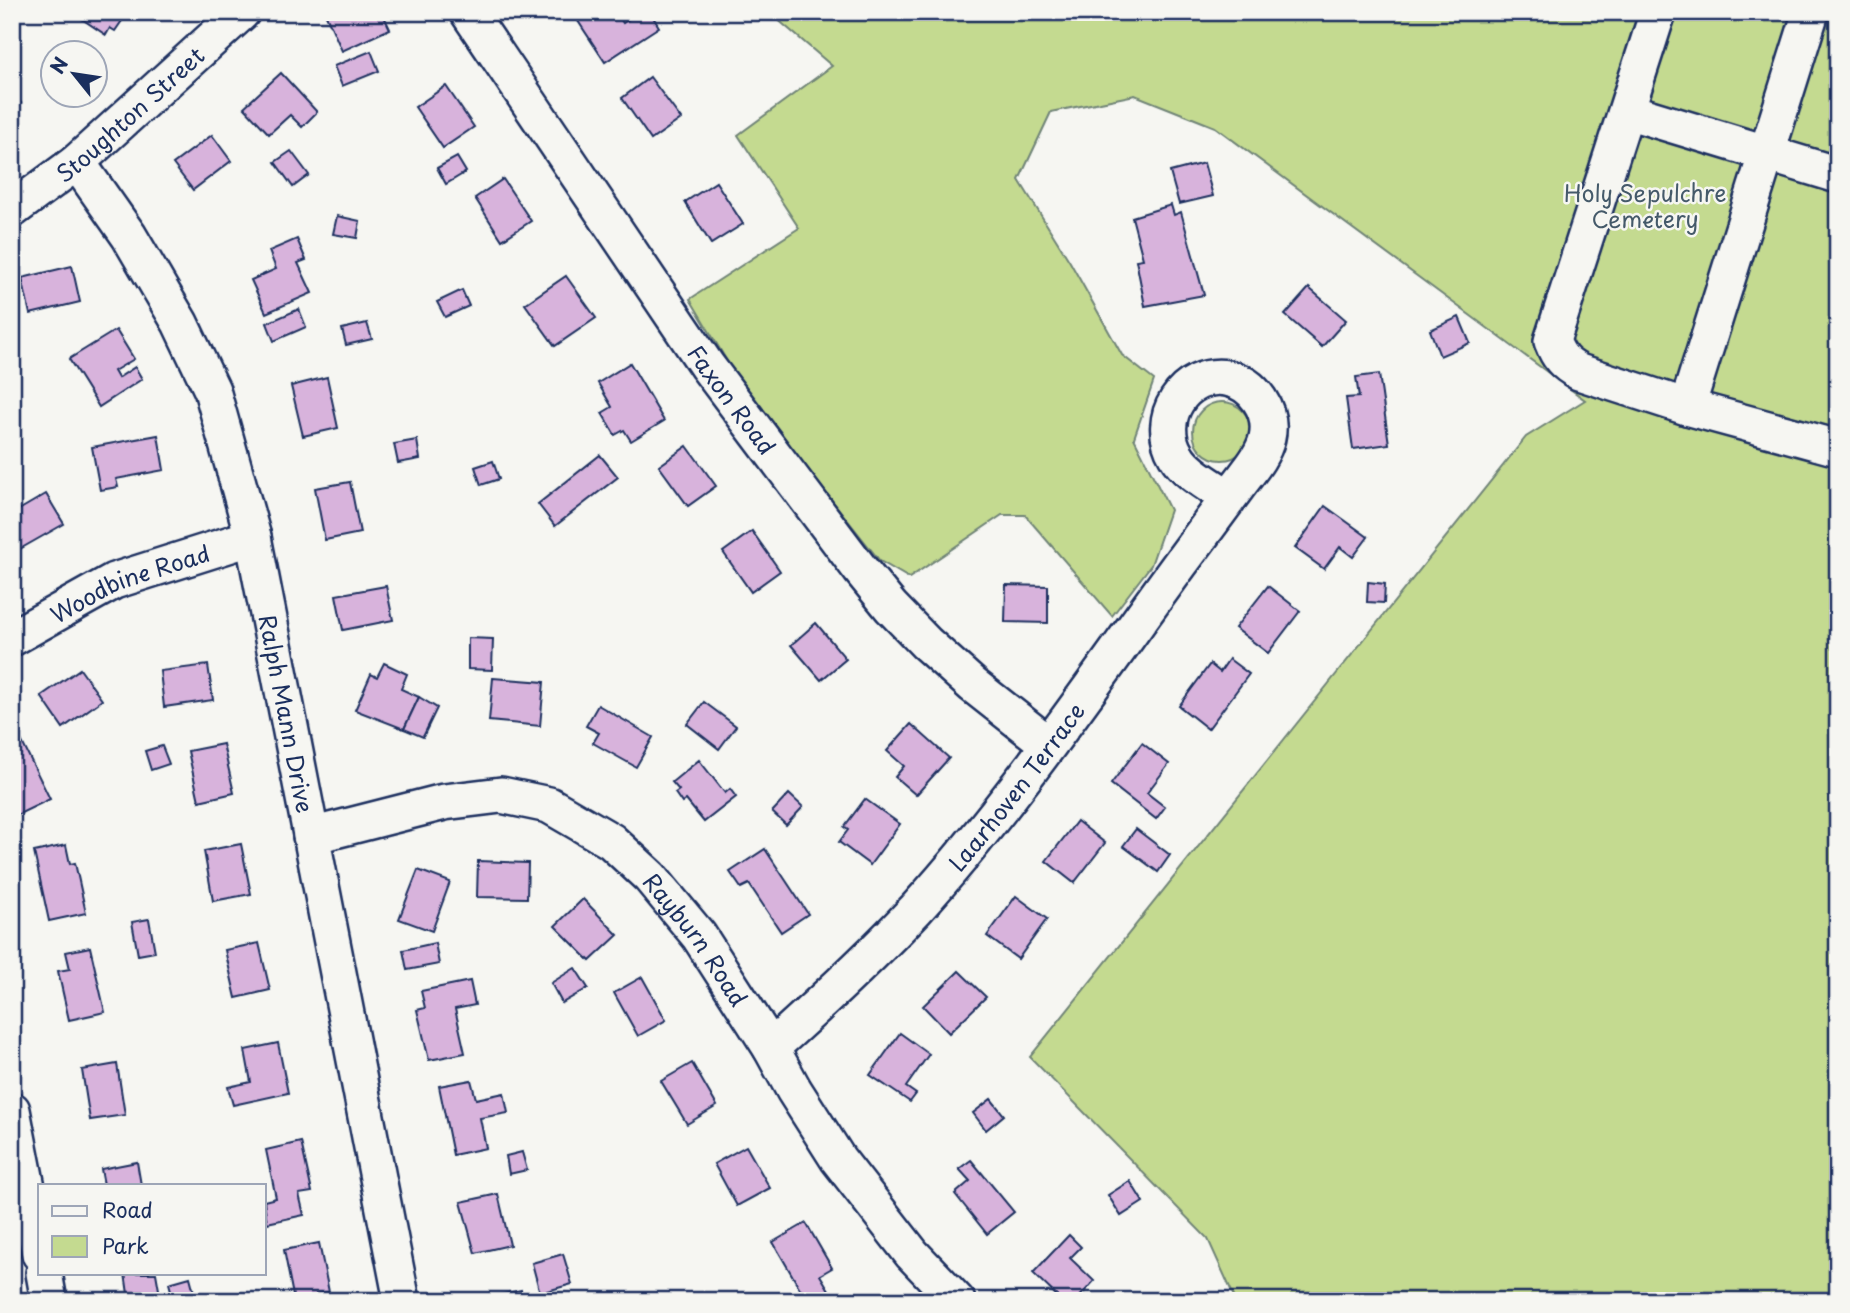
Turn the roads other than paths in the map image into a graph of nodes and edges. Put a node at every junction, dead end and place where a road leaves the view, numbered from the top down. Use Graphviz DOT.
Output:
graph roads {
  1 [pos="468,12"];
  2 [pos="1658,12"];
  3 [pos="1811,12"];
  4 [pos="238,14"];
  5 [pos="1627,111"];
  6 [pos="1767,153"];
  7 [pos="77,162"];
  8 [pos="1838,175"];
  9 [pos="12,210"];
  10 [pos="1687,407"];
  11 [pos="1838,448"];
  12 [pos="1228,498"];
  13 [pos="253,537"];
  14 [pos="12,638"];
  15 [pos="1048,744"];
  16 [pos="311,836"];
  17 [pos="771,1048"];
  18 [pos="12,1110"];
  19 [pos="38,1244"];
  20 [pos="44,1274"];
  21 [pos="49,1301"];
  22 [pos="402,1301"];
  23 [pos="957,1301"];
  1 -- 15 [label="street, Faxon Road"];
  2 -- 5 [label="street"];
  3 -- 6 [label="street"];
  4 -- 7 [label="street, Stoughton Street"];
  5 -- 6 [label="street"];
  5 -- 10 [label="street"];
  6 -- 8 [label="street"];
  6 -- 10 [label="street"];
  7 -- 9 [label="street, Stoughton Street"];
  7 -- 13 [label="street, Ralph Mann Drive"];
  10 -- 11 [label="street"];
  12 -- 15 [label="street, Laarhoven Terrace"];
  13 -- 14 [label="street, Woodbine Road"];
  13 -- 16 [label="street, Ralph Mann Drive"];
  15 -- 17 [label="street, Laarhoven Terrace"];
  16 -- 17 [label="street, Rayburn Road"];
  16 -- 22 [label="street, Ralph Mann Drive"];
  17 -- 23 [label="street, Rayburn Road"];
  18 -- 19 [label="street"];
  20 -- 21 [label="street"];
}
